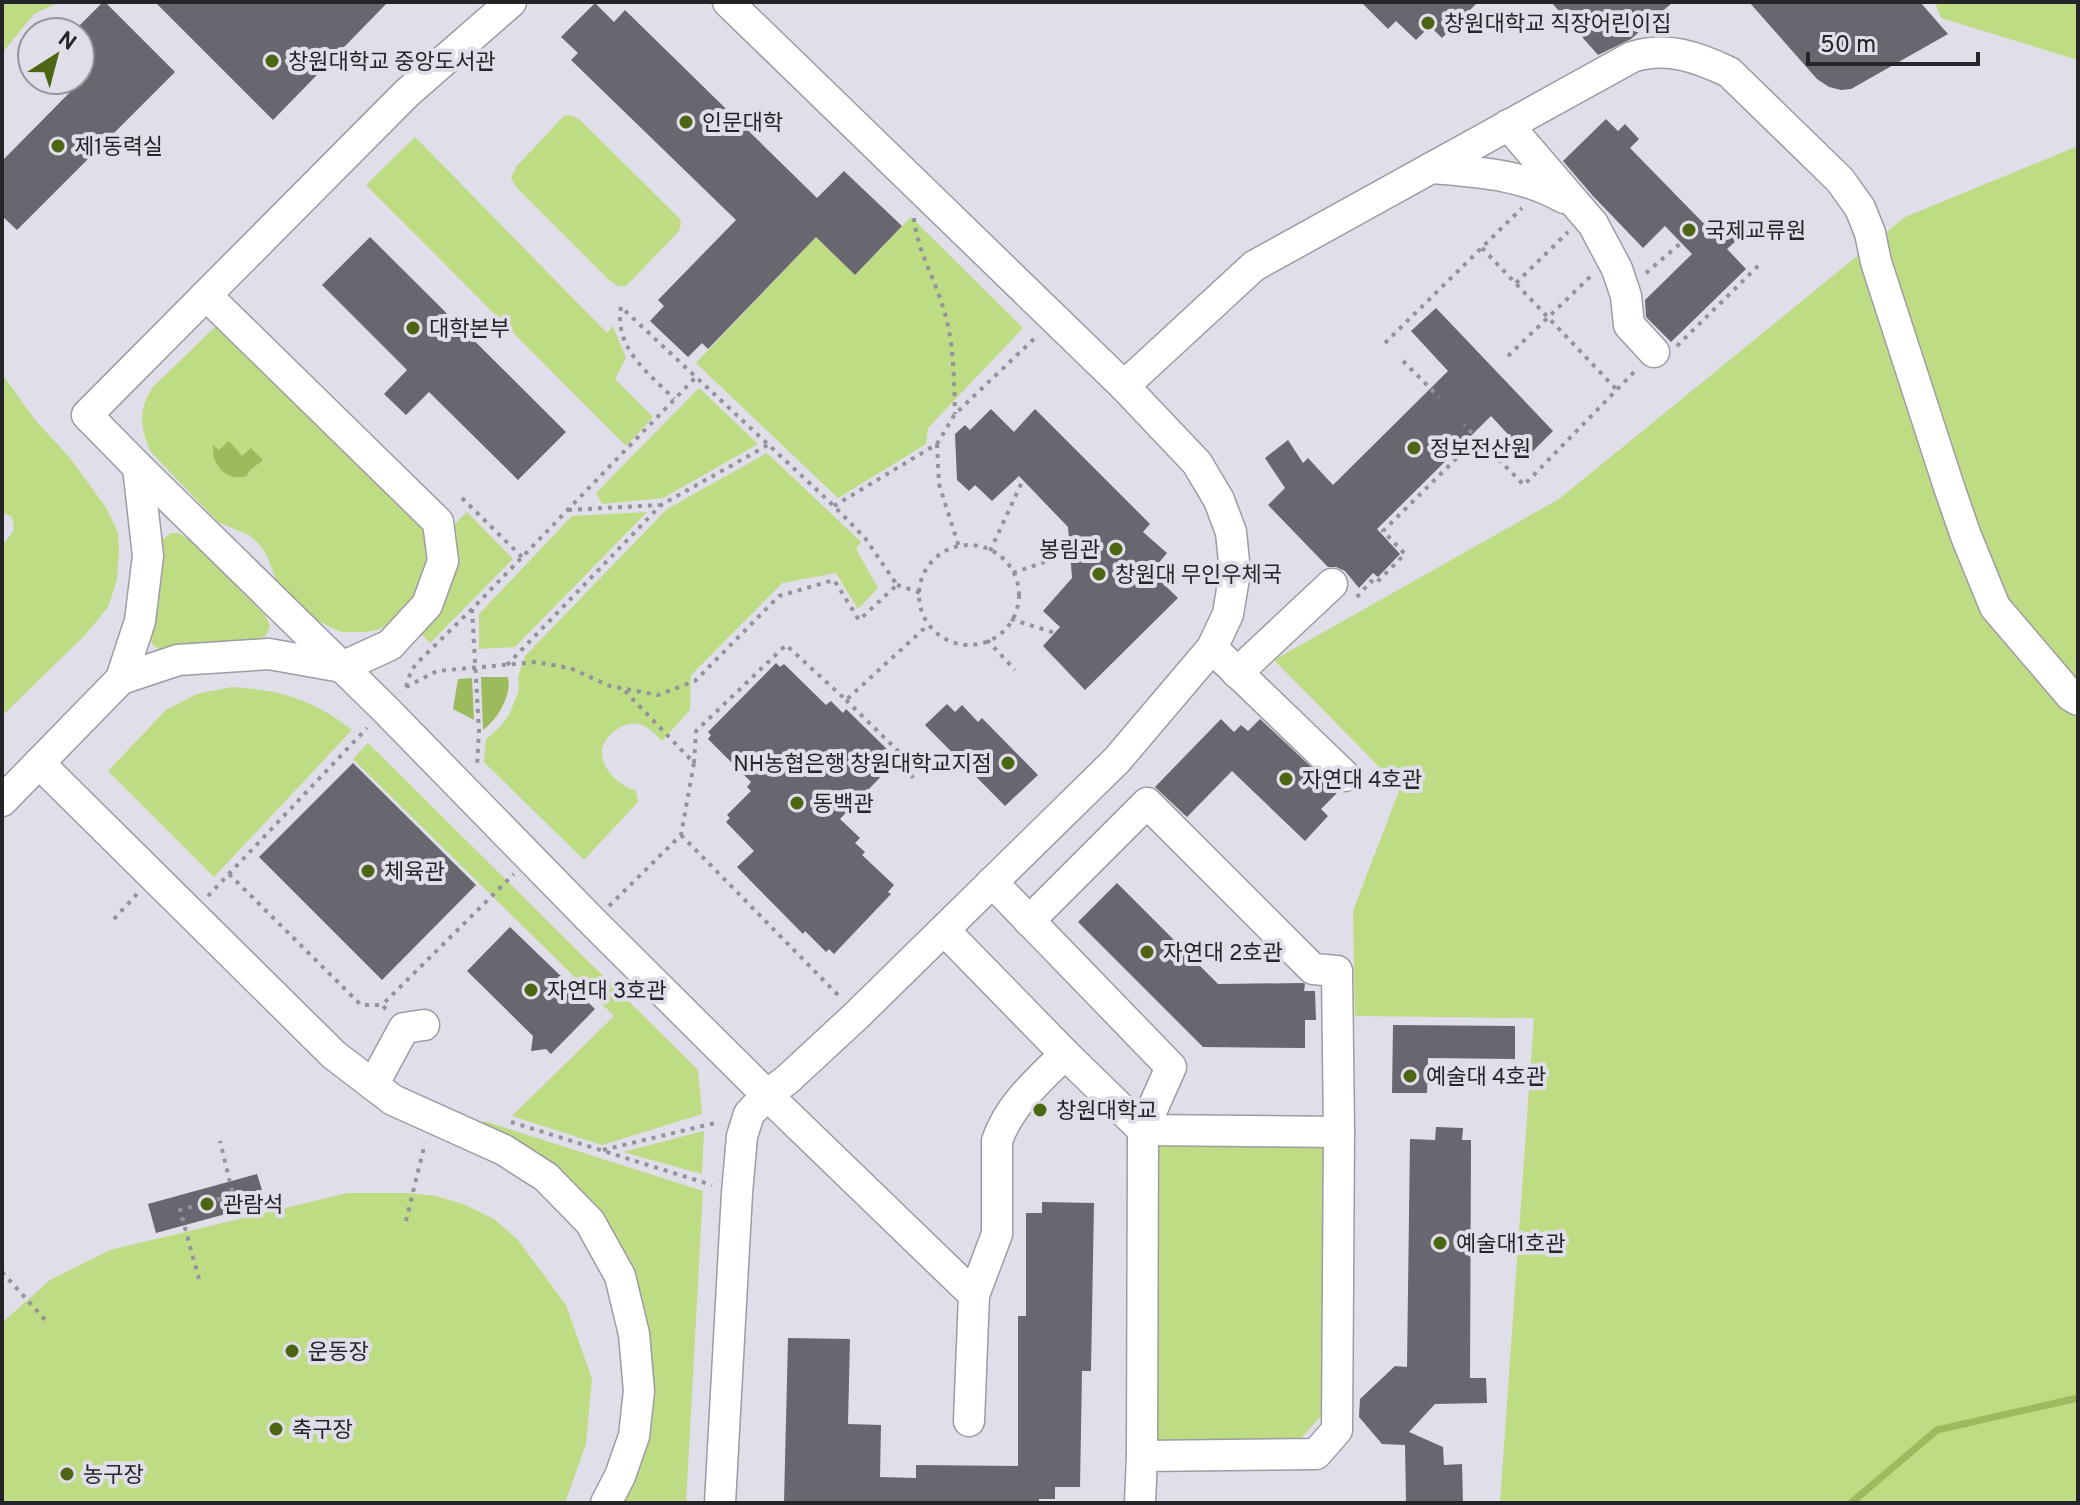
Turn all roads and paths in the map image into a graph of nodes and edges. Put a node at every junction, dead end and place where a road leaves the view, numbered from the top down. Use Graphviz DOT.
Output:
graph roads {
  1 [pos="511,2"];
  2 [pos="728,2"];
  3 [pos="1508,125"];
  4 [pos="1431,168"];
  5 [pos="912,180"];
  6 [pos="1544,187"];
  7 [pos="1581,210"];
  8 [pos="1681,243"];
  9 [pos="1482,248"];
  10 [pos="1760,264"];
  11 [pos="1616,268"];
  12 [pos="1516,283"];
  13 [pos="206,295"];
  14 [pos="1548,318"];
  15 [pos="1055,319"];
  16 [pos="1385,343"];
  17 [pos="1654,352"];
  18 [pos="1508,356"];
  19 [pos="1403,361"];
  20 [pos="695,378"];
  21 [pos="1124,386"];
  22 [pos="1617,390"];
  23 [pos="1439,397"];
  24 [pos="674,399"];
  25 [pos="955,414"];
  26 [pos="1464,425"];
  27 [pos="1477,438"];
  28 [pos="937,444"];
  29 [pos="768,445"];
  30 [pos="138,467"];
  31 [pos="1023,480"];
  32 [pos="462,498"];
  33 [pos="661,505"];
  34 [pos="834,506"];
  35 [pos="567,510"];
  36 [pos="959,547"];
  37 [pos="990,551"];
  38 [pos="1070,553"];
  39 [pos="522,557"];
  40 [pos="1013,573"];
  41 [pos="1371,581"];
  42 [pos="1332,584"];
  43 [pos="897,585"];
  44 [pos="921,593"];
  45 [pos="472,609"];
  46 [pos="1011,619"];
  47 [pos="928,625"];
  48 [pos="1055,633"];
  49 [pos="987,640"];
  50 [pos="1212,648"];
  51 [pos="507,665"];
  52 [pos="342,667"];
  53 [pos="474,668"];
  54 [pos="1015,670"];
  55 [pos="1237,673"];
  56 [pos="121,679"];
  57 [pos="623,688"];
  58 [pos="846,700"];
  59 [pos="2078,700"];
  60 [pos="372,724"];
  61 [pos="39,763"];
  62 [pos="694,763"];
  63 [pos="1345,776"];
  64 [pos="913,778"];
  65 [pos="475,800"];
  66 [pos="2,801"];
  67 [pos="681,835"];
  68 [pos="530,858"];
  69 [pos="229,874"];
  70 [pos="154,877"];
  71 [pos="992,882"];
  72 [pos="605,910"];
  73 [pos="191,914"];
  74 [pos="114,919"];
  75 [pos="1029,921"];
  76 [pos="944,930"];
  77 [pos="382,1005"];
  78 [pos="857,1015"];
  79 [pos="414,1026"];
  80 [pos="1065,1054"];
  81 [pos="373,1085"];
  82 [pos="758,1105"];
  83 [pos="431,1117"];
  84 [pos="511,1122"];
  85 [pos="1143,1130"];
  86 [pos="1339,1132"];
  87 [pos="220,1141"];
  88 [pos="600,1150"];
  89 [pos="737,1193"];
  90 [pos="406,1221"];
  91 [pos="2,1272"];
  92 [pos="199,1279"];
  93 [pos="974,1295"];
  94 [pos="47,1322"];
  95 [pos="969,1421"];
  96 [pos="1142,1456"];
  97 [pos="606,1503"];
  98 [pos="720,1503"];
  99 [pos="1140,1503"];
  1 -- 13 [label="street"];
  2 -- 5 [label="street"];
  3 -- 4 [label="street"];
  3 -- 7 [label="street"];
  3 -- 59 [label="street"];
  4 -- 6 [label="street"];
  4 -- 21 [label="street"];
  5 -- 15 [label="street"];
  5 -- 25 [label="path"];
  6 -- 7 [label="street"];
  6 -- 9 [label="path"];
  7 -- 11 [label="street"];
  7 -- 12 [label="path"];
  8 -- 11 [label="path"];
  9 -- 12 [label="path"];
  9 -- 16 [label="path"];
  10 -- 17 [label="path"];
  11 -- 14 [label="path"];
  11 -- 17 [label="street"];
  12 -- 14 [label="path"];
  13 -- 30 [label="street"];
  13 -- 52 [label="street"];
  14 -- 18 [label="path"];
  14 -- 22 [label="path"];
  15 -- 21 [label="street"];
  15 -- 25 [label="path"];
  17 -- 22 [label="path"];
  19 -- 23 [label="path"];
  20 -- 24 [label="path"];
  20 -- 24 [label="path"];
  20 -- 29 [label="path"];
  21 -- 50 [label="street"];
  22 -- 27 [label="path"];
  24 -- 35 [label="path"];
  25 -- 28 [label="path"];
  26 -- 27 [label="path"];
  27 -- 41 [label="path"];
  28 -- 34 [label="path"];
  28 -- 36 [label="path"];
  29 -- 33 [label="path"];
  29 -- 34 [label="path"];
  30 -- 52 [label="street"];
  30 -- 56 [label="street"];
  31 -- 37 [label="path"];
  32 -- 39 [label="path"];
  33 -- 35 [label="path"];
  33 -- 51 [label="path"];
  34 -- 43 [label="path"];
  35 -- 39 [label="path"];
  36 -- 37 [label="path"];
  36 -- 44 [label="path"];
  37 -- 40 [label="path"];
  38 -- 40 [label="path"];
  39 -- 45 [label="path"];
  40 -- 46 [label="path"];
  42 -- 55 [label="street"];
  43 -- 44 [label="path"];
  43 -- 57 [label="path"];
  44 -- 47 [label="path"];
  45 -- 53 [label="path"];
  45 -- 53 [label="path"];
  46 -- 48 [label="path"];
  46 -- 49 [label="path"];
  47 -- 49 [label="path"];
  47 -- 58 [label="path"];
  49 -- 54 [label="path"];
  50 -- 55 [label="street"];
  50 -- 71 [label="street"];
  51 -- 53 [label="path"];
  51 -- 57 [label="path"];
  52 -- 56 [label="street"];
  52 -- 65 [label="street"];
  53 -- 65 [label="path"];
  55 -- 63 [label="street"];
  56 -- 61 [label="street"];
  57 -- 62 [label="path"];
  58 -- 62 [label="path"];
  58 -- 64 [label="path"];
  60 -- 69 [label="path"];
  61 -- 66 [label="street"];
  61 -- 70 [label="street"];
  62 -- 67 [label="path"];
  65 -- 68 [label="street"];
  67 -- 72 [label="path"];
  67 -- 78 [label="path"];
  68 -- 77 [label="path"];
  68 -- 82 [label="street"];
  69 -- 73 [label="path"];
  69 -- 77 [label="path"];
  70 -- 73 [label="street"];
  70 -- 74 [label="path"];
  71 -- 75 [label="street"];
  71 -- 76 [label="street"];
  73 -- 81 [label="street"];
  75 -- 85 [label="street"];
  75 -- 86 [label="street"];
  76 -- 78 [label="street"];
  76 -- 80 [label="street"];
  77 -- 79 [label="path"];
  78 -- 82 [label="street"];
  79 -- 81 [label="street"];
  80 -- 85 [label="street"];
  80 -- 93 [label="street"];
  81 -- 83 [label="street"];
  82 -- 88 [label="path"];
  82 -- 89 [label="street"];
  82 -- 93 [label="street"];
  83 -- 90 [label="path"];
  83 -- 97 [label="street"];
  84 -- 88 [label="path"];
  85 -- 86 [label="street"];
  85 -- 96 [label="street"];
  86 -- 96 [label="street"];
  87 -- 92 [label="path"];
  88 -- 89 [label="path"];
  89 -- 98 [label="street"];
  91 -- 94 [label="path"];
  93 -- 95 [label="street"];
  96 -- 99 [label="street"];
}
